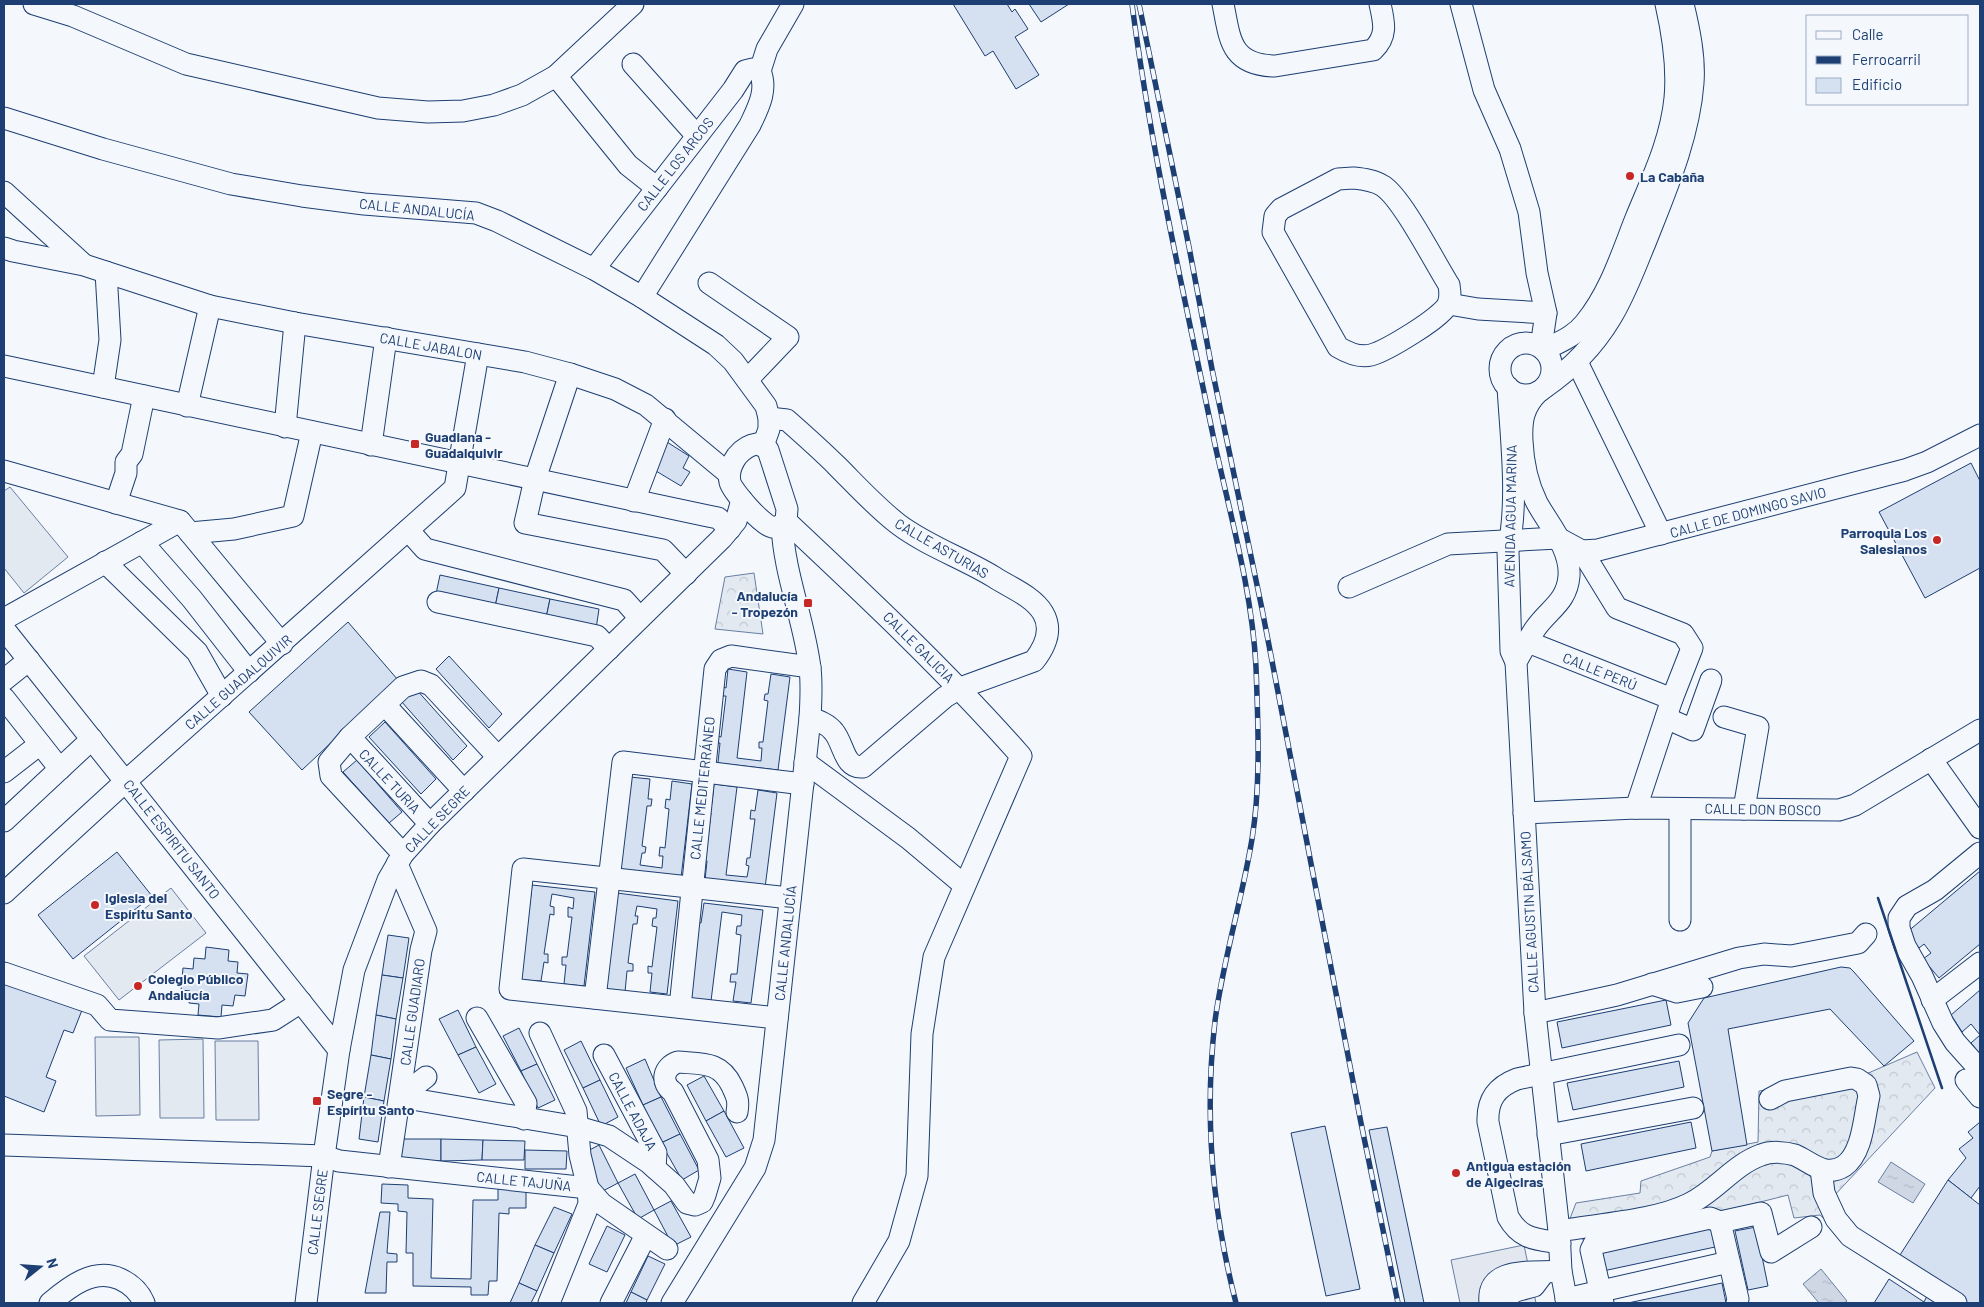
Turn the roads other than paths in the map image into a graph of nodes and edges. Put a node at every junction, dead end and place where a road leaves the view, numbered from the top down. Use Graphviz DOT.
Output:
graph roads {
  1 [pos="34,4"];
  2 [pos="633,4"];
  3 [pos="793,4"];
  4 [pos="1223,4"];
  5 [pos="1380,4"];
  6 [pos="1460,4"];
  7 [pos="1666,4"];
  8 [pos="1683,4"];
  9 [pos="634,64"];
  10 [pos="760,71"];
  11 [pos="556,76"];
  12 [pos="4,118"];
  13 [pos="697,136"];
  14 [pos="657,188"];
  15 [pos="4,192"];
  16 [pos="4,248"];
  17 [pos="84,264"];
  18 [pos="594,268"];
  19 [pos="106,272"];
  20 [pos="709,284"];
  21 [pos="642,296"];
  22 [pos="1448,304"];
  23 [pos="210,306"];
  24 [pos="1546,314"];
  25 [pos="295,323"];
  26 [pos="386,338"];
  27 [pos="1542,348"];
  28 [pos="478,354"];
  29 [pos="4,366"];
  30 [pos="1581,370"];
  31 [pos="570,374"];
  32 [pos="748,379"];
  33 [pos="103,387"];
  34 [pos="1508,387"];
  35 [pos="1541,390"];
  36 [pos="144,396"];
  37 [pos="187,406"];
  38 [pos="770,418"];
  39 [pos="665,419"];
  40 [pos="285,426"];
  41 [pos="312,432"];
  42 [pos="1980,435"];
  43 [pos="371,445"];
  44 [pos="763,446"];
  45 [pos="458,463"];
  46 [pos="4,471"];
  47 [pos="729,474"];
  48 [pos="535,480"];
  49 [pos="634,500"];
  50 [pos="742,500"];
  51 [pos="116,503"];
  52 [pos="773,522"];
  53 [pos="733,525"];
  54 [pos="185,527"];
  55 [pos="408,530"];
  56 [pos="1661,534"];
  57 [pos="1558,538"];
  58 [pos="1511,539"];
  59 [pos="142,542"];
  60 [pos="811,545"];
  61 [pos="1582,551"];
  62 [pos="785,556"];
  63 [pos="105,562"];
  64 [pos="686,574"];
  65 [pos="1349,587"];
  66 [pos="438,602"];
  67 [pos="1548,613"];
  68 [pos="1510,616"];
  69 [pos="640,618"];
  70 [pos="4,619"];
  71 [pos="4,630"];
  72 [pos="1528,642"];
  73 [pos="282,644"];
  74 [pos="609,649"];
  75 [pos="29,660"];
  76 [pos="1516,662"];
  77 [pos="810,667"];
  78 [pos="249,672"];
  79 [pos="4,680"];
  80 [pos="1710,680"];
  81 [pos="960,688"];
  82 [pos="222,696"];
  83 [pos="4,698"];
  84 [pos="385,705"];
  85 [pos="1669,708"];
  86 [pos="1724,717"];
  87 [pos="810,718"];
  88 [pos="1980,730"];
  89 [pos="350,737"];
  90 [pos="92,739"];
  91 [pos="40,744"];
  92 [pos="498,757"];
  93 [pos="1931,758"];
  94 [pos="805,762"];
  95 [pos="60,769"];
  96 [pos="4,772"];
  97 [pos="704,772"];
  98 [pos="126,781"];
  99 [pos="803,784"];
  100 [pos="464,790"];
  101 [pos="1636,808"];
  102 [pos="1680,809"];
  103 [pos="1744,809"];
  104 [pos="1524,813"];
  105 [pos="4,821"];
  106 [pos="1979,823"];
  107 [pos="430,824"];
  108 [pos="1980,853"];
  109 [pos="400,859"];
  110 [pos="610,879"];
  111 [pos="7,884"];
  112 [pos="964,885"];
  113 [pos="692,888"];
  114 [pos="790,898"];
  115 [pos="1680,920"];
  116 [pos="1866,934"];
  117 [pos="1980,963"];
  118 [pos="4,973"];
  119 [pos="1652,984"];
  120 [pos="1702,987"];
  121 [pos="596,998"];
  122 [pos="1932,1000"];
  123 [pos="301,1002"];
  124 [pos="680,1007"];
  125 [pos="1535,1013"];
  126 [pos="477,1018"];
  127 [pos="777,1018"];
  128 [pos="540,1033"];
  129 [pos="1679,1045"];
  130 [pos="339,1050"];
  131 [pos="604,1055"];
  132 [pos="1542,1074"];
  133 [pos="1973,1075"];
  134 [pos="426,1076"];
  135 [pos="1980,1096"];
  136 [pos="400,1098"];
  137 [pos="1770,1100"];
  138 [pos="1693,1108"];
  139 [pos="737,1112"];
  140 [pos="524,1119"];
  141 [pos="578,1127"];
  142 [pos="1548,1135"];
  143 [pos="4,1145"];
  144 [pos="324,1156"];
  145 [pos="389,1167"];
  146 [pos="655,1168"];
  147 [pos="1821,1169"];
  148 [pos="588,1188"];
  149 [pos="1720,1222"];
  150 [pos="1811,1227"];
  151 [pos="646,1235"];
  152 [pos="1560,1237"];
  153 [pos="667,1249"];
  154 [pos="1729,1262"];
  155 [pos="1552,1273"];
  156 [pos="1602,1298"];
  157 [pos="680,1300"];
  158 [pos="1566,1301"];
  159 [pos="50,1303"];
  160 [pos="144,1303"];
  161 [pos="306,1303"];
  162 [pos="549,1303"];
  163 [pos="611,1303"];
  164 [pos="863,1303"];
  165 [pos="1499,1303"];
  166 [pos="1737,1303"];
  167 [pos="1956,1303"];
  1 -- 11 [label="street"];
  2 -- 11 [label="street"];
  3 -- 10 [label="street"];
  4 -- 5 [label="street"];
  6 -- 24 [label="street"];
  7 -- 27 [label="street"];
  8 -- 30 [label="street, AVENIDA AGUA MARINA"];
  9 -- 13 [label="street"];
  10 -- 13 [label="street, CALLE LOS ARCOS"];
  10 -- 21 [label="street"];
  11 -- 14 [label="street"];
  12 -- 18 [label="street, CALLE ANDALUCÍA"];
  13 -- 14 [label="street, CALLE LOS ARCOS"];
  14 -- 18 [label="street, CALLE LOS ARCOS"];
  15 -- 17 [label="street"];
  16 -- 17 [label="street"];
  17 -- 19 [label="street, CALLE JABALON"];
  18 -- 21 [label="street, CALLE ANDALUCÍA"];
  19 -- 23 [label="street, CALLE JABALON"];
  19 -- 33 [label="street"];
  20 -- 32 [label="street"];
  21 -- 32 [label="street, CALLE ANDALUCÍA"];
  22 -- 22 [label="street"];
  22 -- 24 [label="street"];
  23 -- 25 [label="street, CALLE JABALON"];
  23 -- 37 [label="street"];
  24 -- 27 [label="street"];
  25 -- 26 [label="street, CALLE JABALON"];
  25 -- 40 [label="street"];
  26 -- 28 [label="street, CALLE JABALON"];
  26 -- 43 [label="street"];
  27 -- 34 [label="street"];
  27 -- 35 [label="street"];
  28 -- 31 [label="street, CALLE JABALON"];
  28 -- 45 [label="street, CALLE GUADALQUIVIR"];
  29 -- 33 [label="street"];
  30 -- 35 [label="street, AVENIDA AGUA MARINA"];
  30 -- 56 [label="street"];
  31 -- 39 [label="street, CALLE JABALON"];
  31 -- 48 [label="street"];
  32 -- 38 [label="street, CALLE ANDALUCÍA"];
  33 -- 36 [label="street"];
  34 -- 35 [label="street"];
  34 -- 58 [label="street, AVENIDA AGUA MARINA"];
  35 -- 57 [label="street, AVENIDA AGUA MARINA"];
  36 -- 37 [label="street"];
  36 -- 51 [label="street"];
  37 -- 40 [label="street"];
  38 -- 44 [label="street"];
  38 -- 81 [label="street, CALLE ASTURIAS"];
  39 -- 47 [label="street, CALLE JABALON"];
  39 -- 49 [label="street"];
  40 -- 41 [label="street"];
  41 -- 43 [label="street"];
  41 -- 54 [label="street"];
  42 -- 56 [label="street, CALLE DE DOMINGO SAVIO"];
  43 -- 45 [label="street"];
  44 -- 47 [label="street"];
  44 -- 52 [label="street"];
  45 -- 48 [label="street"];
  45 -- 55 [label="street, CALLE GUADALQUIVIR"];
  46 -- 51 [label="street"];
  47 -- 50 [label="street"];
  48 -- 49 [label="street"];
  48 -- 64 [label="street"];
  49 -- 53 [label="street"];
  50 -- 52 [label="street"];
  50 -- 53 [label="street, CALLE SEGRE"];
  51 -- 54 [label="street"];
  52 -- 53 [label="street"];
  52 -- 60 [label="street, CALLE GALICIA"];
  52 -- 62 [label="street, CALLE ANDALUCÍA"];
  53 -- 64 [label="street, CALLE SEGRE"];
  54 -- 59 [label="street"];
  54 -- 73 [label="street"];
  55 -- 69 [label="street"];
  55 -- 73 [label="street, CALLE GUADALQUIVIR"];
  56 -- 61 [label="street, CALLE DE DOMINGO SAVIO"];
  57 -- 58 [label="street"];
  57 -- 61 [label="street"];
  57 -- 67 [label="street"];
  58 -- 65 [label="street"];
  58 -- 68 [label="street, AVENIDA AGUA MARINA"];
  59 -- 63 [label="street"];
  59 -- 78 [label="street"];
  60 -- 62 [label="street"];
  60 -- 81 [label="street, CALLE GALICIA"];
  61 -- 85 [label="street"];
  62 -- 77 [label="street, CALLE ANDALUCÍA"];
  63 -- 70 [label="street"];
  63 -- 82 [label="street"];
  64 -- 69 [label="street, CALLE SEGRE"];
  66 -- 74 [label="street"];
  67 -- 68 [label="street"];
  67 -- 72 [label="street"];
  68 -- 76 [label="street, AVENIDA AGUA MARINA"];
  69 -- 74 [label="street, CALLE SEGRE"];
  71 -- 75 [label="street, CALLE ESPIRITU SANTO"];
  72 -- 76 [label="street"];
  72 -- 85 [label="street, CALLE PERÚ"];
  73 -- 78 [label="street, CALLE GUADALQUIVIR"];
  74 -- 92 [label="street, CALLE SEGRE"];
  75 -- 79 [label="street"];
  75 -- 90 [label="street, CALLE ESPIRITU SANTO"];
  76 -- 104 [label="street, CALLE AGUSTIN BÁLSAMO"];
  77 -- 87 [label="street, CALLE ANDALUCÍA"];
  77 -- 97 [label="street, CALLE MEDITERRÁNEO"];
  78 -- 82 [label="street, CALLE GUADALQUIVIR"];
  80 -- 85 [label="street, CALLE PERÚ"];
  81 -- 87 [label="street"];
  81 -- 112 [label="street, CALLE GALICIA"];
  82 -- 98 [label="street, CALLE GUADALQUIVIR"];
  83 -- 91 [label="street"];
  84 -- 89 [label="street, CALLE GUADIARO"];
  84 -- 92 [label="street, CALLE GUADIARO"];
  84 -- 100 [label="street"];
  85 -- 101 [label="street"];
  86 -- 103 [label="street"];
  87 -- 94 [label="street, CALLE ANDALUCÍA"];
  88 -- 93 [label="street, CALLE DON BOSCO"];
  89 -- 107 [label="street, CALLE TURIA"];
  89 -- 109 [label="street, CALLE GUADIARO"];
  90 -- 95 [label="street"];
  90 -- 98 [label="street, CALLE ESPIRITU SANTO"];
  91 -- 95 [label="street"];
  91 -- 96 [label="street"];
  92 -- 100 [label="street, CALLE SEGRE"];
  93 -- 103 [label="street, CALLE DON BOSCO"];
  93 -- 106 [label="street"];
  94 -- 99 [label="street, CALLE ANDALUCÍA"];
  94 -- 112 [label="street"];
  95 -- 105 [label="street"];
  97 -- 99 [label="street"];
  97 -- 110 [label="street"];
  97 -- 113 [label="street, CALLE MEDITERRÁNEO"];
  98 -- 111 [label="street, CALLE GUADALQUIVIR"];
  98 -- 123 [label="street, CALLE ESPIRITU SANTO"];
  99 -- 114 [label="street, CALLE ANDALUCÍA"];
  100 -- 107 [label="street, CALLE SEGRE"];
  101 -- 102 [label="street, CALLE DON BOSCO"];
  101 -- 104 [label="street, CALLE DON BOSCO"];
  102 -- 103 [label="street, CALLE DON BOSCO"];
  102 -- 115 [label="street"];
  104 -- 125 [label="street, CALLE AGUSTIN BÁLSAMO"];
  107 -- 109 [label="street, CALLE SEGRE"];
  108 -- 122 [label="street"];
  109 -- 130 [label="street, CALLE SEGRE"];
  109 -- 136 [label="street, CALLE GUADIARO"];
  110 -- 113 [label="street"];
  110 -- 121 [label="street"];
  110 -- 121 [label="street"];
  112 -- 164 [label="street"];
  113 -- 114 [label="street"];
  113 -- 124 [label="street, CALLE MEDITERRÁNEO"];
  114 -- 127 [label="street, CALLE ANDALUCÍA"];
  116 -- 119 [label="street"];
  117 -- 122 [label="street"];
  118 -- 123 [label="street"];
  119 -- 120 [label="street"];
  119 -- 125 [label="street"];
  121 -- 124 [label="street"];
  122 -- 133 [label="street"];
  123 -- 130 [label="street, CALLE ESPIRITU SANTO"];
  124 -- 127 [label="street"];
  125 -- 132 [label="street, CALLE AGUSTIN BÁLSAMO"];
  126 -- 140 [label="street"];
  127 -- 157 [label="street, CALLE ANDALUCÍA"];
  128 -- 141 [label="street"];
  129 -- 132 [label="street"];
  130 -- 144 [label="street, CALLE SEGRE"];
  131 -- 146 [label="street, CALLE ADAJA"];
  132 -- 142 [label="street, CALLE AGUSTIN BÁLSAMO"];
  132 -- 152 [label="street"];
  133 -- 135 [label="street"];
  134 -- 136 [label="street"];
  136 -- 140 [label="street"];
  136 -- 145 [label="street, CALLE GUADIARO"];
  137 -- 147 [label="street"];
  138 -- 142 [label="street"];
  139 -- 146 [label="street"];
  140 -- 141 [label="street"];
  141 -- 146 [label="street"];
  141 -- 148 [label="street"];
  142 -- 152 [label="street, CALLE AGUSTIN BÁLSAMO"];
  143 -- 144 [label="street, CALLE TAJUÑA"];
  144 -- 145 [label="street, CALLE TAJUÑA"];
  144 -- 161 [label="street, CALLE SEGRE"];
  145 -- 148 [label="street, CALLE TAJUÑA"];
  147 -- 152 [label="street"];
  147 -- 167 [label="street"];
  148 -- 151 [label="street, CALLE TAJUÑA"];
  148 -- 162 [label="street"];
  149 -- 150 [label="street"];
  149 -- 154 [label="street"];
  149 -- 156 [label="street"];
  151 -- 153 [label="street, CALLE TAJUÑA"];
  151 -- 163 [label="street"];
  152 -- 155 [label="street, CALLE AGUSTIN BÁLSAMO"];
  154 -- 156 [label="street"];
  154 -- 166 [label="street"];
  155 -- 158 [label="street, CALLE AGUSTIN BÁLSAMO"];
  155 -- 165 [label="street"];
  156 -- 158 [label="street"];
  159 -- 160 [label="street"];
}
